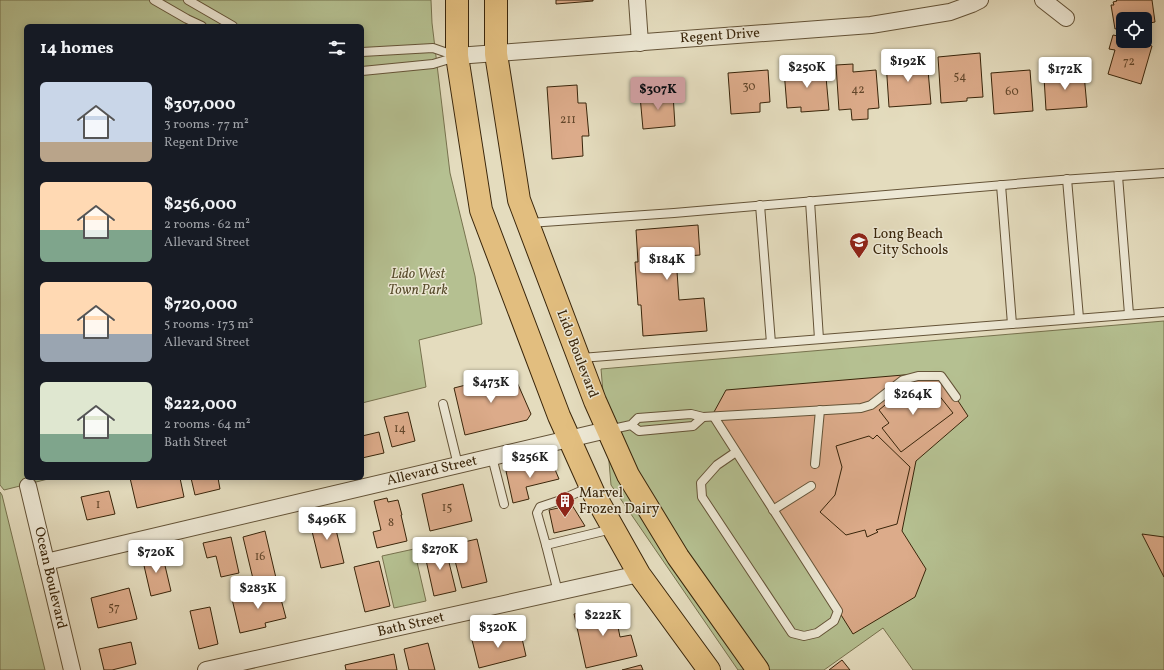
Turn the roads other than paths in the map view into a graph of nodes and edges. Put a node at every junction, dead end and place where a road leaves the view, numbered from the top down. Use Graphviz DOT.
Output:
graph roads {
  1 [pos="154,0"];
  2 [pos="188,0"];
  3 [pos="457,0"];
  4 [pos="496,0"];
  5 [pos="637,0"];
  6 [pos="980,0"];
  7 [pos="1043,0"];
  8 [pos="1066,18"];
  9 [pos="198,24"];
  10 [pos="230,24"];
  11 [pos="640,43"];
  12 [pos="364,52"];
  13 [pos="496,54"];
  14 [pos="457,56"];
  15 [pos="364,71"];
  16 [pos="1164,173"];
  17 [pos="1118,176"];
  18 [pos="1067,179"];
  19 [pos="1001,185"];
  20 [pos="810,201"];
  21 [pos="760,205"];
  22 [pos="528,223"];
  23 [pos="1164,312"];
  24 [pos="1129,314"];
  25 [pos="1079,318"];
  26 [pos="1012,324"];
  27 [pos="819,340"];
  28 [pos="771,343"];
  29 [pos="579,358"];
  30 [pos="956,397"];
  31 [pos="443,404"];
  32 [pos="820,410"];
  33 [pos="703,417"];
  34 [pos="714,417"];
  35 [pos="631,425"];
  36 [pos="607,430"];
  37 [pos="570,439"];
  38 [pos="736,452"];
  39 [pos="492,457"];
  40 [pos="816,464"];
  41 [pos="458,465"];
  42 [pos="28,486"];
  43 [pos="590,486"];
  44 [pos="811,486"];
  45 [pos="504,504"];
  46 [pos="773,510"];
  47 [pos="613,528"];
  48 [pos="546,546"];
  49 [pos="46,562"];
  50 [pos="639,574"];
  51 [pos="558,592"];
  52 [pos="72,670"];
  53 [pos="206,670"];
  54 [pos="709,670"];
  55 [pos="758,670"];
  1 -- 9 [label="lane"];
  2 -- 10 [label="lane"];
  3 -- 14 [label="highway"];
  4 -- 13 [label="highway, Lido Boulevard"];
  5 -- 11 [label="street"];
  6 -- 11 [label="street, Regent Drive"];
  7 -- 8 [label="street"];
  11 -- 13 [label="street, Regent Drive"];
  12 -- 14 [label="lane"];
  13 -- 14 [label="street, Regent Drive"];
  13 -- 22 [label="highway, Lido Boulevard"];
  14 -- 15 [label="lane"];
  14 -- 37 [label="highway"];
  16 -- 17 [label="lane"];
  17 -- 18 [label="lane"];
  17 -- 24 [label="lane"];
  18 -- 19 [label="lane"];
  18 -- 25 [label="lane"];
  19 -- 20 [label="lane"];
  19 -- 26 [label="lane"];
  20 -- 21 [label="lane"];
  20 -- 27 [label="lane"];
  21 -- 22 [label="lane"];
  21 -- 28 [label="lane"];
  22 -- 29 [label="highway, Lido Boulevard"];
  23 -- 24 [label="lane"];
  24 -- 25 [label="lane"];
  25 -- 26 [label="lane"];
  26 -- 27 [label="lane"];
  27 -- 28 [label="lane"];
  28 -- 29 [label="lane"];
  29 -- 36 [label="highway, Lido Boulevard"];
  30 -- 32 [label="lane"];
  31 -- 41 [label="lane"];
  32 -- 34 [label="lane"];
  32 -- 40 [label="lane"];
  33 -- 34 [label="lane"];
  33 -- 35 [label="lane"];
  33 -- 35 [label="lane"];
  34 -- 38 [label="lane"];
  35 -- 36 [label="lane"];
  36 -- 37 [label="street, Allevard Street"];
  36 -- 55 [label="highway, Lido Boulevard"];
  37 -- 39 [label="street, Allevard Street"];
  37 -- 43 [label="highway"];
  38 -- 46 [label="lane"];
  38 -- 46 [label="lane"];
  39 -- 41 [label="street, Allevard Street"];
  39 -- 45 [label="lane"];
  41 -- 49 [label="street, Allevard Street"];
  42 -- 49 [label="street, Ocean Boulevard"];
  43 -- 47 [label="highway"];
  43 -- 48 [label="lane"];
  44 -- 46 [label="lane"];
  47 -- 48 [label="lane"];
  47 -- 50 [label="highway"];
  48 -- 51 [label="lane"];
  49 -- 52 [label="street, Ocean Boulevard"];
  50 -- 51 [label="street, Bath Street"];
  50 -- 54 [label="highway"];
  51 -- 53 [label="street, Bath Street"];
}
